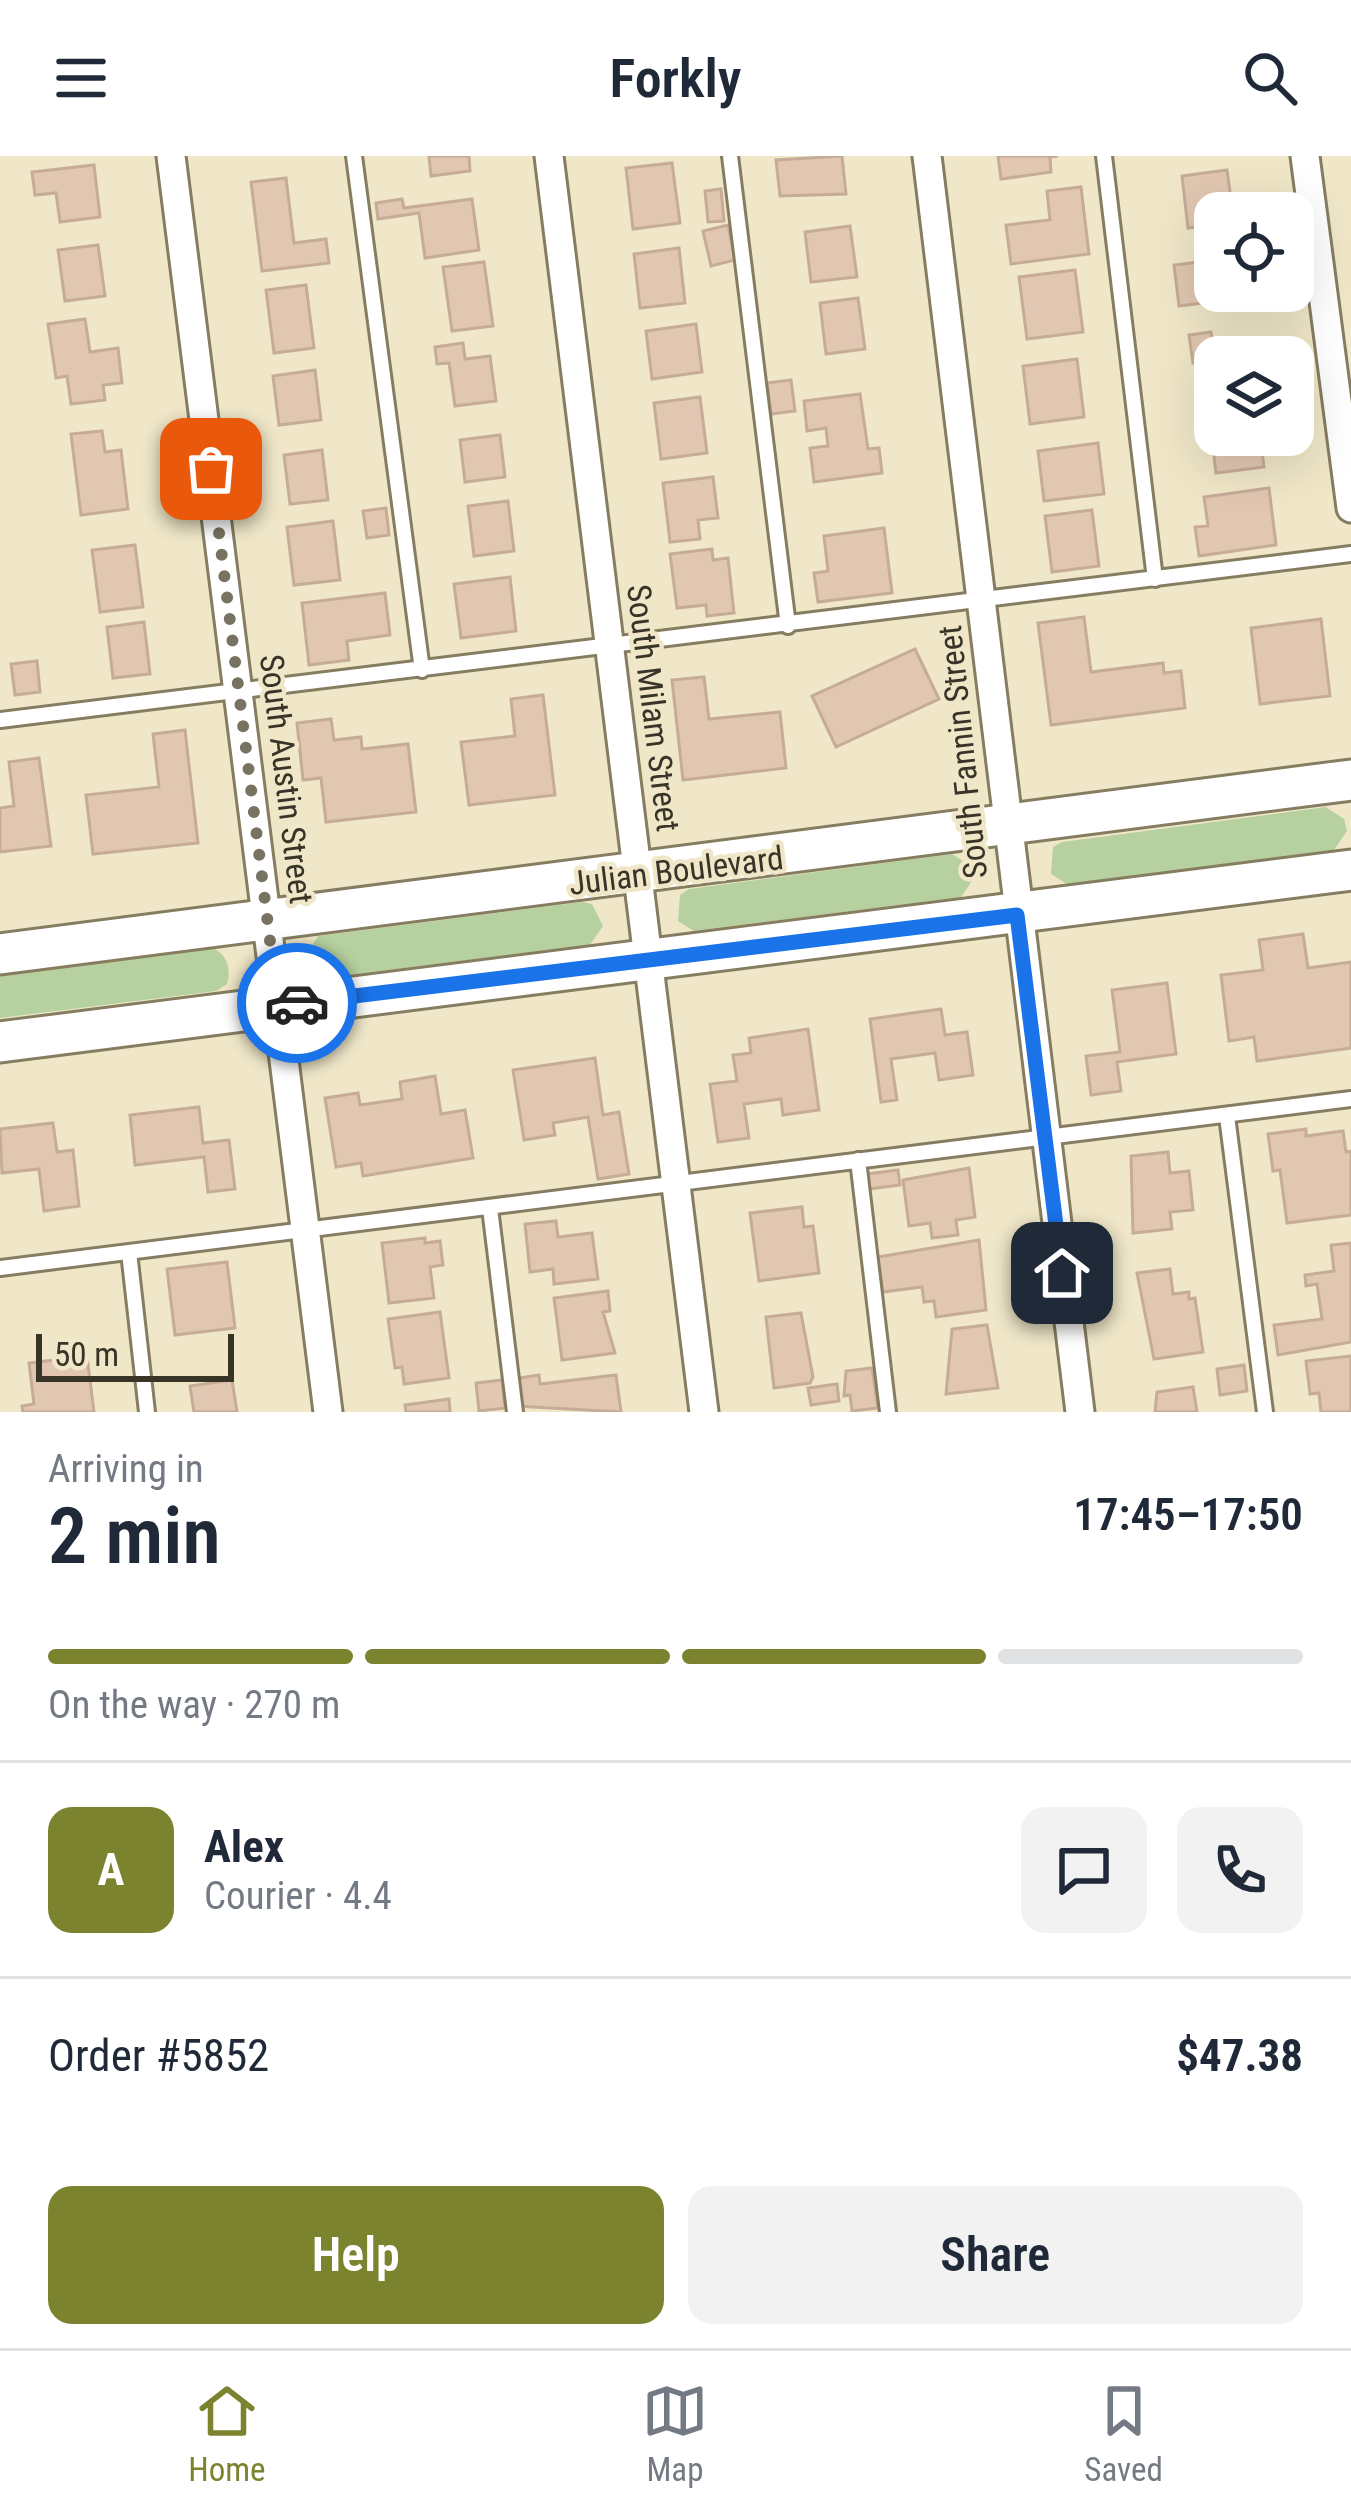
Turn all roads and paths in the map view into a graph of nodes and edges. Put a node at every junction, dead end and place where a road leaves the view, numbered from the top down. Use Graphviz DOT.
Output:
graph roads {
  1 [pos="172,156"];
  2 [pos="354,156"];
  3 [pos="549,156"];
  4 [pos="730,156"];
  5 [pos="926,156"];
  6 [pos="1104,156"];
  7 [pos="1305,156"];
  8 [pos="1351,508"];
  9 [pos="1351,554"];
  10 [pos="1156,579"];
  11 [pos="982,601"];
  12 [pos="788,626"];
  13 [pos="611,648"];
  14 [pos="422,670"];
  15 [pos="239,692"];
  16 [pos="0,720"];
  17 [pos="1343,786"];
  18 [pos="1006,827"];
  19 [pos="1346,868"];
  20 [pos="639,875"];
  21 [pos="1017,915"];
  22 [pos="268,922"];
  23 [pos="0,955"];
  24 [pos="648,961"];
  25 [pos="278,1005"];
  26 [pos="0,1042"];
  27 [pos="1351,1099"];
  28 [pos="1227,1115"];
  29 [pos="1045,1134"];
  30 [pos="857,1160"];
  31 [pos="676,1186"];
  32 [pos="490,1208"];
  33 [pos="306,1230"];
  34 [pos="129,1252"];
  35 [pos="0,1268"];
  36 [pos="147,1412"];
  37 [pos="328,1412"];
  38 [pos="515,1412"];
  39 [pos="704,1412"];
  40 [pos="888,1412"];
  41 [pos="1080,1412"];
  42 [pos="1265,1412"];
  1 -- 15 [label="street, South Austin Street"];
  2 -- 14 [label="lane"];
  3 -- 13 [label="street, South Milam Street"];
  4 -- 12 [label="lane"];
  5 -- 11 [label="street, South Fannin Street"];
  6 -- 10 [label="lane"];
  7 -- 8 [label="street"];
  9 -- 10 [label="lane"];
  10 -- 11 [label="lane"];
  11 -- 12 [label="lane"];
  11 -- 18 [label="street, South Fannin Street"];
  12 -- 13 [label="lane"];
  13 -- 14 [label="lane"];
  13 -- 20 [label="street, South Milam Street"];
  14 -- 15 [label="lane"];
  15 -- 16 [label="lane"];
  15 -- 22 [label="street, South Austin Street"];
  17 -- 18 [label="street, Julian Boulevard"];
  18 -- 20 [label="street, Julian Boulevard"];
  18 -- 21 [label="street, South Fannin Street"];
  19 -- 21 [label="street"];
  20 -- 22 [label="street, Julian Boulevard"];
  20 -- 24 [label="street, South Milam Street"];
  21 -- 24 [label="street"];
  21 -- 29 [label="street, South Fannin Street"];
  22 -- 23 [label="street, Julian Boulevard"];
  22 -- 25 [label="street, South Austin Street"];
  24 -- 25 [label="street"];
  24 -- 31 [label="street, South Milam Street"];
  25 -- 26 [label="street"];
  25 -- 33 [label="street, South Austin Street"];
  27 -- 28 [label="lane"];
  28 -- 29 [label="lane"];
  28 -- 42 [label="lane"];
  29 -- 30 [label="lane"];
  29 -- 41 [label="street, South Fannin Street"];
  30 -- 31 [label="lane"];
  30 -- 40 [label="lane"];
  31 -- 32 [label="lane"];
  31 -- 39 [label="street, South Milam Street"];
  32 -- 33 [label="lane"];
  32 -- 38 [label="lane"];
  33 -- 34 [label="lane"];
  33 -- 37 [label="street, South Austin Street"];
  34 -- 35 [label="lane"];
  34 -- 36 [label="lane"];
}
